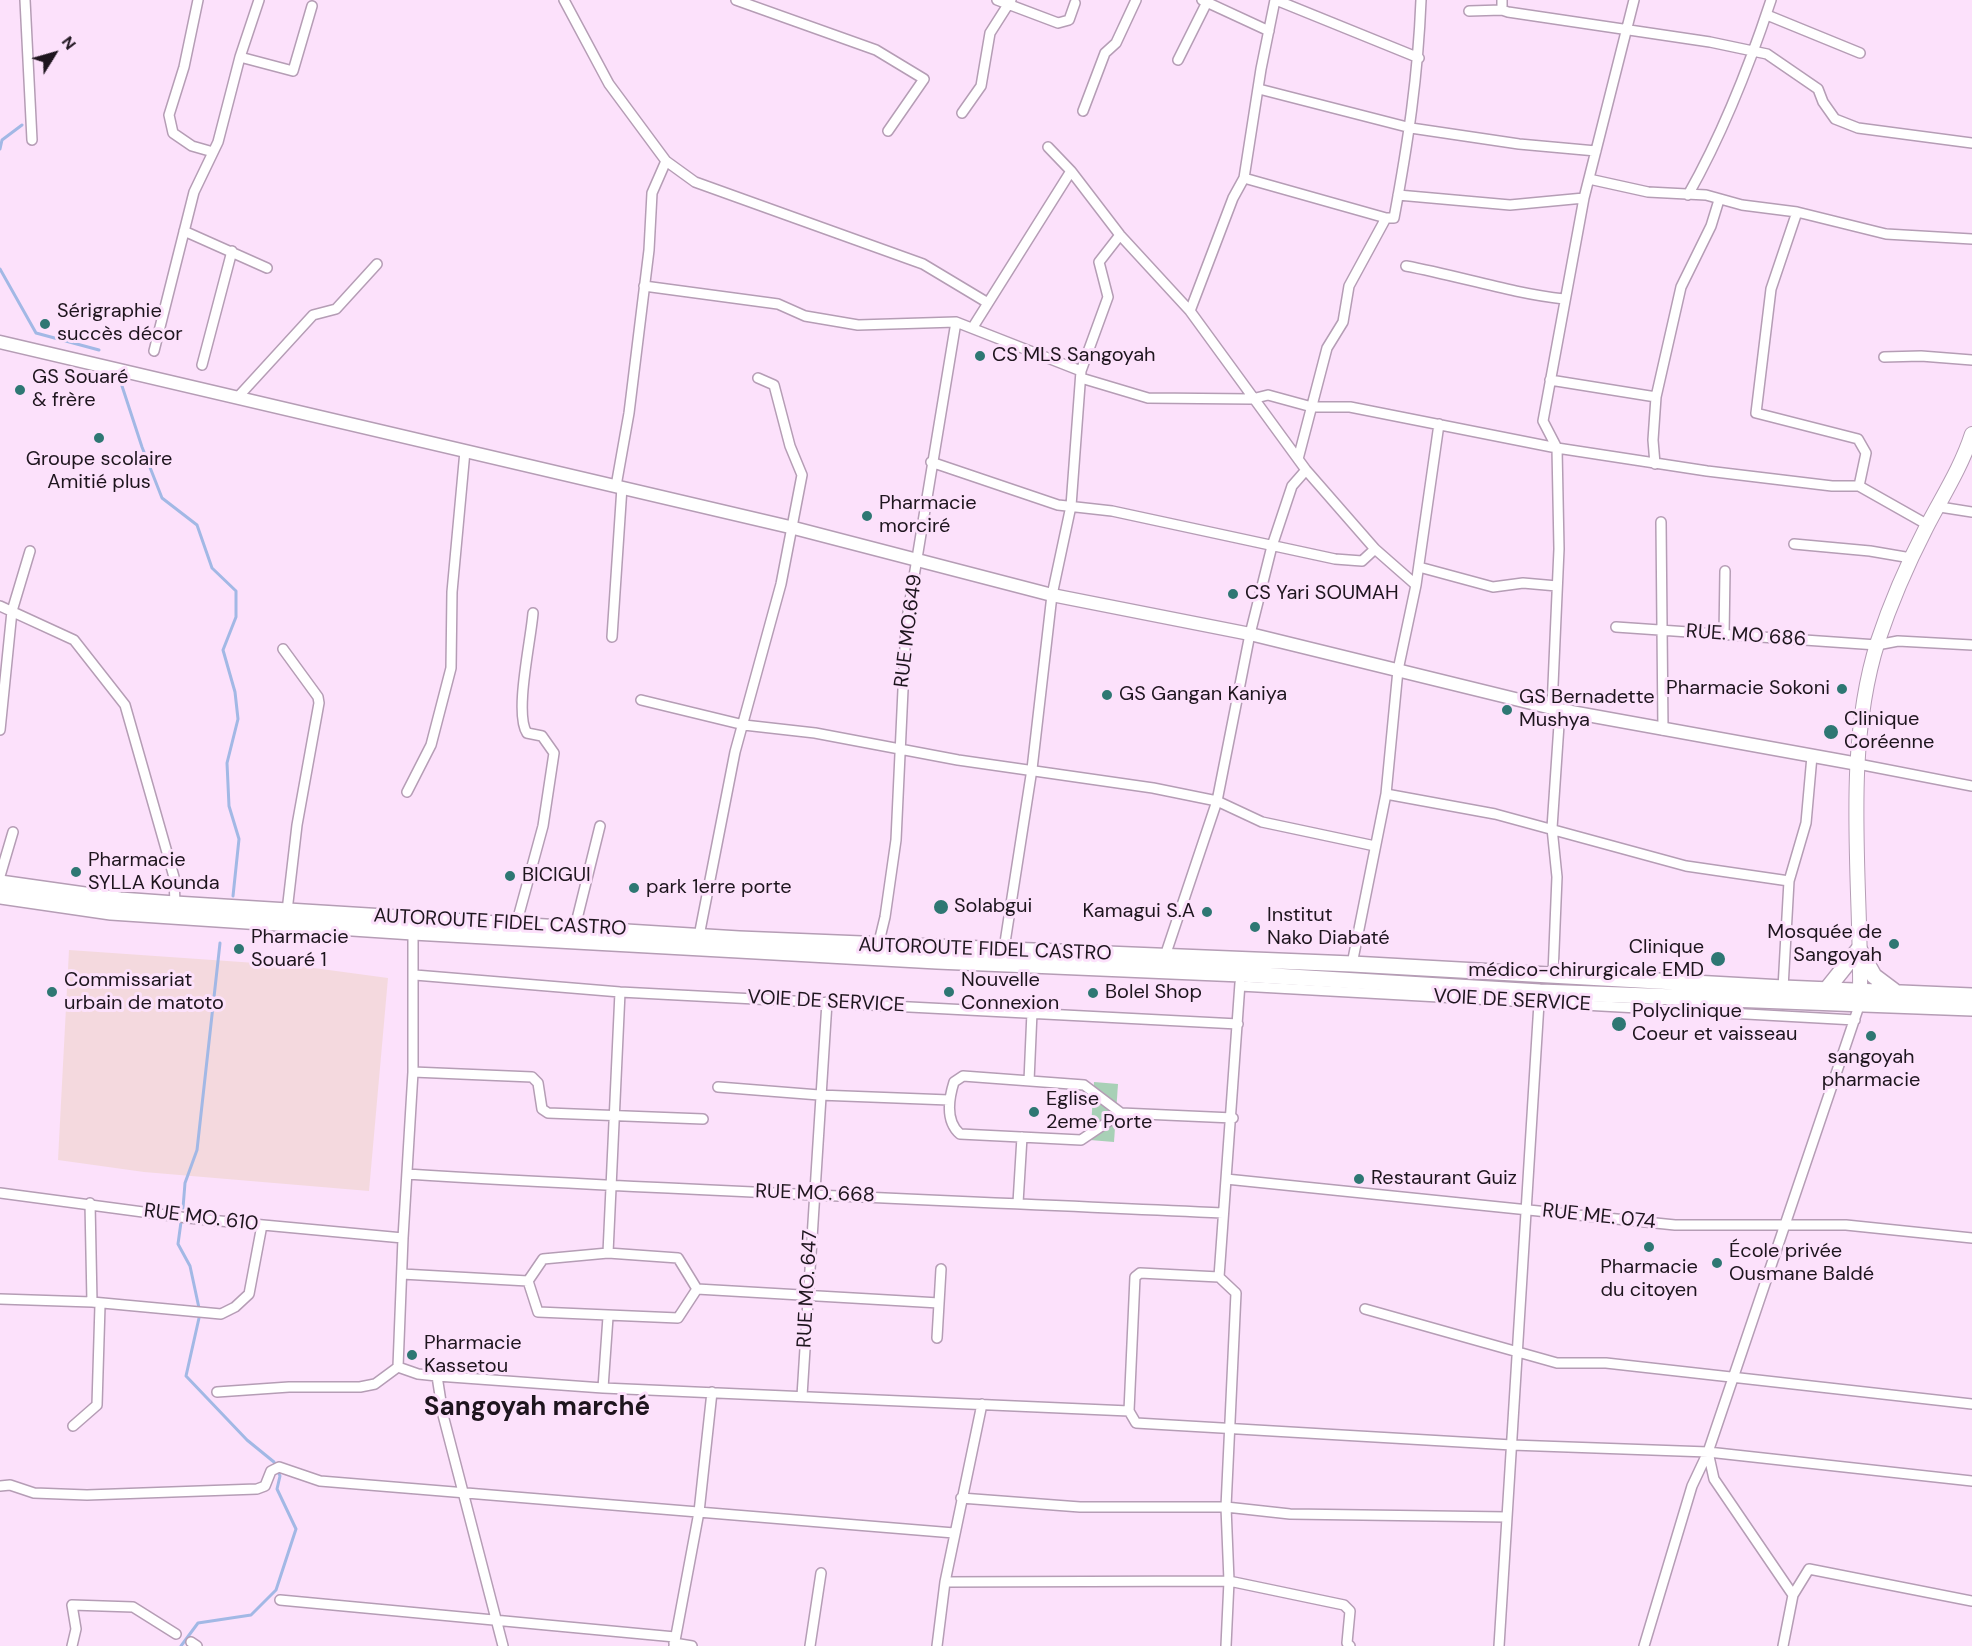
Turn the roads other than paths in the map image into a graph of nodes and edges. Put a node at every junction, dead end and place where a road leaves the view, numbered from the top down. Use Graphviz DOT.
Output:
graph roads {
  1 [pos="25,0"];
  2 [pos="198,0"];
  3 [pos="259,0"];
  4 [pos="564,0"];
  5 [pos="736,0"];
  6 [pos="997,0"];
  7 [pos="1136,0"];
  8 [pos="1276,0"];
  9 [pos="1420,0"];
  10 [pos="1502,0"];
  11 [pos="1634,0"];
  12 [pos="1772,0"];
  13 [pos="1205,1"];
  14 [pos="1010,2"];
  15 [pos="1075,3"];
  16 [pos="312,6"];
  17 [pos="1502,10"];
  18 [pos="1469,11"];
  19 [pos="1767,15"];
  20 [pos="1269,31"];
  21 [pos="1625,31"];
  22 [pos="1754,52"];
  23 [pos="1860,53"];
  24 [pos="240,57"];
  25 [pos="1419,58"];
  26 [pos="1178,60"];
  27 [pos="1259,89"];
  28 [pos="1083,111"];
  29 [pos="962,113"];
  30 [pos="1411,128"];
  31 [pos="888,131"];
  32 [pos="32,140"];
  33 [pos="1972,143"];
  34 [pos="1048,147"];
  35 [pos="1596,151"];
  36 [pos="213,152"];
  37 [pos="666,161"];
  38 [pos="1071,171"];
  39 [pos="1244,178"];
  40 [pos="1589,179"];
  41 [pos="1398,195"];
  42 [pos="1688,195"];
  43 [pos="1584,198"];
  44 [pos="1719,200"];
  45 [pos="1797,212"];
  46 [pos="1386,218"];
  47 [pos="184,231"];
  48 [pos="1120,235"];
  49 [pos="1972,239"];
  50 [pos="232,251"];
  51 [pos="377,264"];
  52 [pos="1406,266"];
  53 [pos="267,268"];
  54 [pos="644,286"];
  55 [pos="1564,299"];
  56 [pos="988,303"];
  57 [pos="1190,311"];
  58 [pos="958,322"];
  59 [pos="973,327"];
  60 [pos="0,342"];
  61 [pos="154,351"];
  62 [pos="1884,357"];
  63 [pos="1972,360"];
  64 [pos="202,365"];
  65 [pos="1081,375"];
  66 [pos="758,378"];
  67 [pos="1550,380"];
  68 [pos="237,398"];
  69 [pos="1656,398"];
  70 [pos="1252,399"];
  71 [pos="1312,406"];
  72 [pos="1439,424"];
  73 [pos="1972,434"];
  74 [pos="1557,448"];
  75 [pos="465,451"];
  76 [pos="1298,459"];
  77 [pos="931,462"];
  78 [pos="1655,464"];
  79 [pos="1306,470"];
  80 [pos="1859,486"];
  81 [pos="619,487"];
  82 [pos="1071,506"];
  83 [pos="1940,507"];
  84 [pos="1972,512"];
  85 [pos="1661,522"];
  86 [pos="1928,525"];
  87 [pos="794,528"];
  88 [pos="1794,544"];
  89 [pos="1272,546"];
  90 [pos="1375,549"];
  91 [pos="30,551"];
  92 [pos="918,558"];
  93 [pos="1911,558"];
  94 [pos="1419,567"];
  95 [pos="1725,572"];
  96 [pos="1416,585"];
  97 [pos="1557,586"];
  98 [pos="1052,594"];
  99 [pos="0,606"];
  100 [pos="12,610"];
  101 [pos="533,614"];
  102 [pos="1616,627"];
  103 [pos="1664,630"];
  104 [pos="1250,634"];
  105 [pos="1724,636"];
  106 [pos="612,637"];
  107 [pos="1877,645"];
  108 [pos="1972,645"];
  109 [pos="283,649"];
  110 [pos="1398,670"];
  111 [pos="641,700"];
  112 [pos="1556,709"];
  113 [pos="744,725"];
  114 [pos="0,730"];
  115 [pos="1663,730"];
  116 [pos="901,749"];
  117 [pos="1812,756"];
  118 [pos="1858,764"];
  119 [pos="1032,769"];
  120 [pos="1972,786"];
  121 [pos="407,792"];
  122 [pos="1386,794"];
  123 [pos="1217,801"];
  124 [pos="600,826"];
  125 [pos="1552,828"];
  126 [pos="13,832"];
  127 [pos="1375,846"];
  128 [pos="0,876"];
  129 [pos="1789,881"];
  130 [pos="0,883"];
  131 [pos="0,897"];
  132 [pos="175,904"];
  133 [pos="287,911"];
  134 [pos="516,925"];
  135 [pos="575,927"];
  136 [pos="413,932"];
  137 [pos="699,936"];
  138 [pos="878,946"];
  139 [pos="1004,949"];
  140 [pos="1859,949"];
  141 [pos="1165,956"];
  142 [pos="1352,964"];
  143 [pos="1553,974"];
  144 [pos="415,975"];
  145 [pos="1241,980"];
  146 [pos="1783,988"];
  147 [pos="1827,989"];
  148 [pos="1894,991"];
  149 [pos="620,992"];
  150 [pos="1471,993"];
  151 [pos="1860,996"];
  152 [pos="1972,996"];
  153 [pos="827,1002"];
  154 [pos="1539,1003"];
  155 [pos="1666,1004"];
  156 [pos="1740,1008"];
  157 [pos="1972,1008"];
  158 [pos="1032,1012"];
  159 [pos="1855,1020"];
  160 [pos="1238,1024"];
  161 [pos="413,1072"];
  162 [pos="1029,1081"];
  163 [pos="718,1088"];
  164 [pos="819,1095"];
  165 [pos="949,1100"];
  166 [pos="1121,1113"];
  167 [pos="615,1115"];
  168 [pos="1233,1118"];
  169 [pos="703,1119"];
  170 [pos="1022,1137"];
  171 [pos="407,1174"];
  172 [pos="1226,1179"];
  173 [pos="612,1187"];
  174 [pos="0,1193"];
  175 [pos="813,1193"];
  176 [pos="90,1203"];
  177 [pos="1018,1203"];
  178 [pos="1525,1209"];
  179 [pos="1223,1213"];
  180 [pos="262,1225"];
  181 [pos="1784,1225"];
  182 [pos="403,1238"];
  183 [pos="1972,1238"];
  184 [pos="608,1253"];
  185 [pos="941,1269"];
  186 [pos="402,1274"];
  187 [pos="1219,1277"];
  188 [pos="528,1281"];
  189 [pos="697,1289"];
  190 [pos="808,1296"];
  191 [pos="0,1299"];
  192 [pos="939,1303"];
  193 [pos="96,1304"];
  194 [pos="1365,1309"];
  195 [pos="608,1317"];
  196 [pos="937,1338"];
  197 [pos="1516,1351"];
  198 [pos="398,1367"];
  199 [pos="436,1376"];
  200 [pos="1731,1378"];
  201 [pos="603,1388"];
  202 [pos="217,1392"];
  203 [pos="712,1392"];
  204 [pos="802,1396"];
  205 [pos="981,1404"];
  206 [pos="1972,1404"];
  207 [pos="1129,1411"];
  208 [pos="73,1426"];
  209 [pos="1230,1427"];
  210 [pos="1512,1445"];
  211 [pos="1708,1452"];
  212 [pos="1972,1481"];
  213 [pos="0,1486"];
  214 [pos="464,1494"];
  215 [pos="961,1498"];
  216 [pos="1226,1507"];
  217 [pos="699,1512"];
  218 [pos="1507,1517"];
  219 [pos="954,1533"];
  220 [pos="821,1574"];
  221 [pos="1229,1581"];
  222 [pos="945,1582"];
  223 [pos="1793,1595"];
  224 [pos="280,1600"];
  225 [pos="1972,1601"];
  226 [pos="497,1622"];
  227 [pos="176,1634"];
  228 [pos="675,1642"];
  229 [pos="72,1646"];
  230 [pos="503,1646"];
  231 [pos="692,1646"];
  232 [pos="810,1646"];
  233 [pos="937,1646"];
  234 [pos="1226,1646"];
  235 [pos="1350,1646"];
  236 [pos="1499,1646"];
  237 [pos="1644,1646"];
  238 [pos="1783,1646"];
  1 -- 32 [label="street"];
  2 -- 36 [label="street"];
  3 -- 24 [label="street"];
  4 -- 37 [label="street"];
  5 -- 31 [label="street"];
  6 -- 14 [label="street"];
  7 -- 28 [label="street"];
  8 -- 20 [label="street"];
  8 -- 25 [label="street"];
  9 -- 25 [label="street"];
  10 -- 17 [label="street"];
  11 -- 21 [label="street"];
  12 -- 19 [label="street"];
  13 -- 20 [label="street"];
  13 -- 26 [label="street"];
  14 -- 15 [label="street"];
  14 -- 29 [label="street"];
  16 -- 24 [label="street"];
  17 -- 18 [label="street"];
  17 -- 21 [label="street"];
  19 -- 22 [label="street"];
  19 -- 23 [label="street"];
  20 -- 27 [label="street"];
  21 -- 22 [label="street"];
  21 -- 35 [label="street"];
  22 -- 33 [label="street"];
  22 -- 42 [label="street"];
  24 -- 36 [label="street"];
  25 -- 30 [label="street"];
  27 -- 30 [label="street"];
  27 -- 39 [label="street"];
  30 -- 35 [label="street"];
  30 -- 41 [label="street"];
  34 -- 38 [label="street"];
  35 -- 40 [label="street"];
  36 -- 47 [label="street"];
  37 -- 54 [label="street"];
  37 -- 56 [label="street"];
  38 -- 48 [label="street"];
  38 -- 56 [label="street"];
  39 -- 46 [label="street"];
  39 -- 57 [label="street"];
  40 -- 42 [label="street"];
  40 -- 43 [label="street"];
  41 -- 43 [label="street"];
  41 -- 46 [label="street"];
  42 -- 44 [label="street"];
  43 -- 55 [label="street"];
  44 -- 45 [label="street"];
  44 -- 69 [label="street"];
  45 -- 49 [label="street"];
  45 -- 80 [label="street"];
  46 -- 71 [label="street"];
  47 -- 50 [label="street"];
  47 -- 61 [label="street"];
  48 -- 57 [label="street"];
  48 -- 65 [label="street"];
  50 -- 53 [label="street"];
  50 -- 64 [label="street"];
  51 -- 68 [label="street"];
  52 -- 55 [label="street"];
  54 -- 58 [label="street"];
  54 -- 81 [label="street"];
  55 -- 67 [label="street"];
  56 -- 59 [label="street"];
  57 -- 70 [label="street"];
  58 -- 59 [label="street"];
  58 -- 77 [label="street, RUE MO.649"];
  59 -- 65 [label="street"];
  60 -- 68 [label="street"];
  62 -- 63 [label="street"];
  65 -- 70 [label="street"];
  65 -- 82 [label="street"];
  66 -- 87 [label="street"];
  67 -- 69 [label="street"];
  67 -- 74 [label="street"];
  68 -- 75 [label="street"];
  69 -- 78 [label="street"];
  70 -- 71 [label="street"];
  70 -- 76 [label="street"];
  71 -- 72 [label="street"];
  71 -- 76 [label="street"];
  72 -- 74 [label="street"];
  72 -- 94 [label="street"];
  73 -- 83 [label="main road"];
  74 -- 78 [label="street"];
  74 -- 97 [label="street"];
  75 -- 81 [label="street"];
  75 -- 121 [label="street"];
  76 -- 79 [label="street"];
  77 -- 82 [label="street"];
  77 -- 92 [label="street, RUE MO.649"];
  78 -- 80 [label="street"];
  79 -- 89 [label="street"];
  79 -- 90 [label="street"];
  80 -- 86 [label="street"];
  81 -- 87 [label="street"];
  81 -- 106 [label="street"];
  82 -- 89 [label="street"];
  82 -- 98 [label="street"];
  83 -- 84 [label="street"];
  83 -- 86 [label="main road"];
  85 -- 103 [label="street"];
  86 -- 93 [label="main road"];
  87 -- 92 [label="street"];
  87 -- 113 [label="street"];
  88 -- 93 [label="street"];
  89 -- 90 [label="street"];
  89 -- 104 [label="street"];
  90 -- 96 [label="street"];
  91 -- 100 [label="street"];
  92 -- 98 [label="street"];
  92 -- 116 [label="street, RUE MO.649"];
  93 -- 107 [label="main road"];
  94 -- 96 [label="street"];
  94 -- 97 [label="street"];
  95 -- 105 [label="street"];
  96 -- 110 [label="street"];
  97 -- 112 [label="street"];
  98 -- 104 [label="street"];
  98 -- 119 [label="street"];
  99 -- 100 [label="street"];
  100 -- 114 [label="street"];
  100 -- 132 [label="street"];
  101 -- 134 [label="street"];
  102 -- 103 [label="street, RUE. MO 686"];
  103 -- 105 [label="street, RUE. MO 686"];
  103 -- 115 [label="street"];
  104 -- 110 [label="street"];
  104 -- 123 [label="street"];
  105 -- 107 [label="street, RUE. MO 686"];
  107 -- 108 [label="street, RUE. MO 686"];
  107 -- 118 [label="main road"];
  109 -- 133 [label="street"];
  110 -- 112 [label="street"];
  110 -- 122 [label="street"];
  111 -- 113 [label="street"];
  112 -- 115 [label="street"];
  112 -- 125 [label="street"];
  113 -- 116 [label="street"];
  113 -- 137 [label="street"];
  115 -- 117 [label="street"];
  116 -- 119 [label="street"];
  116 -- 138 [label="street, RUE MO.649"];
  117 -- 118 [label="street"];
  117 -- 129 [label="street"];
  118 -- 120 [label="street"];
  118 -- 140 [label="main road"];
  119 -- 123 [label="street"];
  119 -- 139 [label="street"];
  122 -- 125 [label="street"];
  122 -- 127 [label="street"];
  123 -- 127 [label="street"];
  123 -- 141 [label="street"];
  124 -- 135 [label="street"];
  125 -- 129 [label="street"];
  125 -- 143 [label="street"];
  126 -- 128 [label="street"];
  127 -- 142 [label="street"];
  129 -- 146 [label="street"];
  130 -- 132 [label="highway, AUTOROUTE FIDEL CASTRO"];
  131 -- 136 [label="highway, AUTOROUTE FIDEL CASTRO"];
  132 -- 133 [label="highway, AUTOROUTE FIDEL CASTRO"];
  133 -- 134 [label="highway, AUTOROUTE FIDEL CASTRO"];
  134 -- 135 [label="highway, AUTOROUTE FIDEL CASTRO"];
  135 -- 137 [label="highway, AUTOROUTE FIDEL CASTRO"];
  136 -- 144 [label="street"];
  136 -- 145 [label="highway, AUTOROUTE FIDEL CASTRO"];
  137 -- 138 [label="highway, AUTOROUTE FIDEL CASTRO"];
  138 -- 139 [label="highway, AUTOROUTE FIDEL CASTRO"];
  139 -- 141 [label="highway, AUTOROUTE FIDEL CASTRO"];
  140 -- 147 [label="highway"];
  140 -- 148 [label="highway"];
  140 -- 151 [label="main road"];
  141 -- 142 [label="highway, AUTOROUTE FIDEL CASTRO"];
  142 -- 143 [label="highway, AUTOROUTE FIDEL CASTRO"];
  143 -- 146 [label="highway, AUTOROUTE FIDEL CASTRO"];
  144 -- 149 [label="street, VOIE DE SERVICE"];
  144 -- 161 [label="street"];
  145 -- 150 [label="highway, AUTOROUTE FIDEL CASTRO"];
  145 -- 160 [label="street"];
  146 -- 147 [label="highway, AUTOROUTE FIDEL CASTRO"];
  147 -- 151 [label="highway, AUTOROUTE FIDEL CASTRO"];
  148 -- 151 [label="highway, AUTOROUTE FIDEL CASTRO"];
  148 -- 152 [label="highway, AUTOROUTE FIDEL CASTRO"];
  149 -- 153 [label="street, VOIE DE SERVICE"];
  149 -- 167 [label="street"];
  150 -- 154 [label="street, VOIE DE SERVICE"];
  150 -- 155 [label="highway, AUTOROUTE FIDEL CASTRO"];
  151 -- 156 [label="highway, AUTOROUTE FIDEL CASTRO"];
  151 -- 157 [label="highway, AUTOROUTE FIDEL CASTRO"];
  151 -- 159 [label="street"];
  153 -- 158 [label="street, VOIE DE SERVICE"];
  153 -- 164 [label="street, RUE MO. 647"];
  154 -- 155 [label="street, VOIE DE SERVICE"];
  154 -- 178 [label="street"];
  155 -- 156 [label="highway, AUTOROUTE FIDEL CASTRO"];
  156 -- 159 [label="street"];
  158 -- 160 [label="street, VOIE DE SERVICE"];
  158 -- 162 [label="street"];
  159 -- 181 [label="street"];
  160 -- 168 [label="street"];
  161 -- 167 [label="street"];
  161 -- 171 [label="street"];
  162 -- 165 [label="street"];
  162 -- 166 [label="street"];
  163 -- 164 [label="street"];
  164 -- 165 [label="street"];
  164 -- 175 [label="street, RUE MO. 647"];
  165 -- 170 [label="street"];
  166 -- 168 [label="street"];
  166 -- 170 [label="street"];
  167 -- 169 [label="street"];
  167 -- 173 [label="street"];
  168 -- 172 [label="street"];
  170 -- 177 [label="street"];
  171 -- 173 [label="street, RUE MO. 668"];
  171 -- 182 [label="street"];
  172 -- 178 [label="street, RUE ME. 074"];
  172 -- 179 [label="street"];
  173 -- 175 [label="street, RUE MO. 668"];
  173 -- 184 [label="street"];
  174 -- 176 [label="street, RUE MO. 610"];
  175 -- 177 [label="street, RUE MO. 668"];
  175 -- 190 [label="street, RUE MO. 647"];
  176 -- 180 [label="street, RUE MO. 610"];
  176 -- 193 [label="street"];
  177 -- 179 [label="street, RUE MO. 668"];
  178 -- 181 [label="street, RUE ME. 074"];
  178 -- 197 [label="street"];
  179 -- 187 [label="street"];
  180 -- 182 [label="street, RUE MO. 610"];
  180 -- 193 [label="street"];
  181 -- 183 [label="street, RUE ME. 074"];
  181 -- 200 [label="street"];
  182 -- 186 [label="street"];
  184 -- 188 [label="street"];
  184 -- 189 [label="street"];
  185 -- 192 [label="street"];
  186 -- 188 [label="street"];
  186 -- 198 [label="street"];
  187 -- 207 [label="street"];
  187 -- 209 [label="street"];
  188 -- 195 [label="street"];
  189 -- 190 [label="street"];
  189 -- 195 [label="street"];
  190 -- 192 [label="street"];
  190 -- 204 [label="street, RUE MO. 647"];
  191 -- 193 [label="street"];
  192 -- 196 [label="street"];
  193 -- 208 [label="street"];
  194 -- 197 [label="street"];
  195 -- 201 [label="street"];
  197 -- 200 [label="street"];
  197 -- 210 [label="street"];
  198 -- 199 [label="street"];
  198 -- 202 [label="street"];
  199 -- 201 [label="street"];
  199 -- 214 [label="street"];
  200 -- 206 [label="street"];
  200 -- 211 [label="street"];
  201 -- 203 [label="street"];
  203 -- 204 [label="street"];
  203 -- 217 [label="street"];
  204 -- 205 [label="street"];
  205 -- 207 [label="street"];
  205 -- 215 [label="street"];
  207 -- 209 [label="street"];
  209 -- 210 [label="street"];
  209 -- 216 [label="street"];
  210 -- 211 [label="street"];
  210 -- 218 [label="street"];
  211 -- 212 [label="street"];
  211 -- 223 [label="street"];
  211 -- 237 [label="street"];
  213 -- 214 [label="street"];
  214 -- 217 [label="street"];
  214 -- 226 [label="street"];
  215 -- 216 [label="street"];
  215 -- 219 [label="street"];
  216 -- 218 [label="street"];
  216 -- 221 [label="street"];
  217 -- 219 [label="street"];
  217 -- 228 [label="street"];
  218 -- 236 [label="street"];
  219 -- 222 [label="street"];
  220 -- 232 [label="street"];
  221 -- 222 [label="street"];
  221 -- 234 [label="street"];
  221 -- 235 [label="street"];
  222 -- 233 [label="street"];
  223 -- 225 [label="street"];
  223 -- 238 [label="street"];
  224 -- 226 [label="street"];
  226 -- 228 [label="street"];
  226 -- 230 [label="street"];
  227 -- 229 [label="street"];
  228 -- 231 [label="street"];
}
